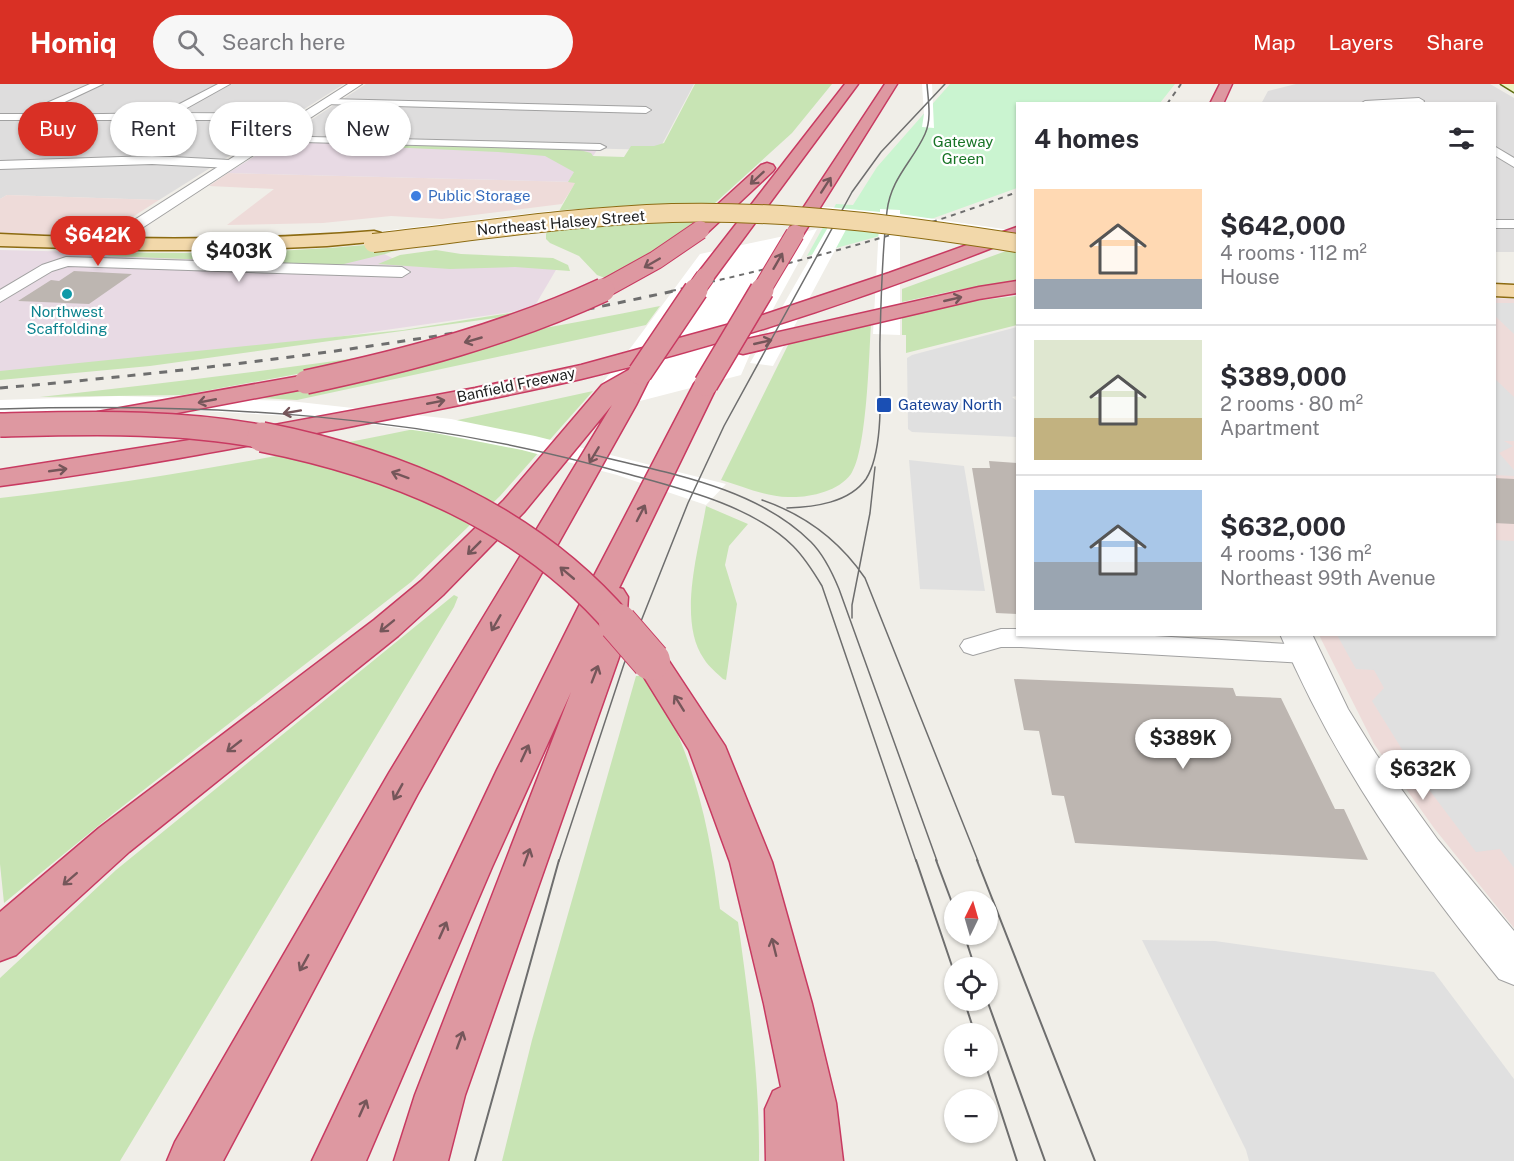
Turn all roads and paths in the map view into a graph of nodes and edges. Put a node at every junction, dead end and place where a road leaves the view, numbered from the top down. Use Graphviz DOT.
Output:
graph roads {
  1 [pos="98,84"];
  2 [pos="225,84"];
  3 [pos="356,84"];
  4 [pos="852,84"];
  5 [pos="891,84"];
  6 [pos="1226,84"];
  7 [pos="1507,84"];
  8 [pos="1514,88"];
  9 [pos="1401,89"];
  10 [pos="57,102"];
  11 [pos="191,102"];
  12 [pos="328,102"];
  13 [pos="1217,102"];
  14 [pos="1421,102"];
  15 [pos="411,104"];
  16 [pos="646,110"];
  17 [pos="0,117"];
  18 [pos="18,118"];
  19 [pos="18,119"];
  20 [pos="0,126"];
  21 [pos="313,140"];
  22 [pos="600,147"];
  23 [pos="1496,151"];
  24 [pos="798,153"];
  25 [pos="242,156"];
  26 [pos="1514,163"];
  27 [pos="230,164"];
  28 [pos="0,165"];
  29 [pos="1016,220"];
  30 [pos="1496,224"];
  31 [pos="1514,224"];
  32 [pos="1016,234"];
  33 [pos="1016,234"];
  34 [pos="0,240"];
  35 [pos="373,240"];
  36 [pos="1016,243"];
  37 [pos="104,244"];
  38 [pos="76,261"];
  39 [pos="402,272"];
  40 [pos="1016,287"];
  41 [pos="979,292"];
  42 [pos="1016,293"];
  43 [pos="0,297"];
  44 [pos="520,386"];
  45 [pos="618,397"];
  46 [pos="0,426"];
  47 [pos="0,435"];
  48 [pos="72,446"];
  49 [pos="0,478"];
  50 [pos="615,565"];
  51 [pos="1300,644"];
  52 [pos="973,646"];
  53 [pos="0,940"];
  54 [pos="1514,964"];
  55 [pos="788,1004"];
  56 [pos="194,1161"];
  57 [pos="339,1161"];
  58 [pos="421,1161"];
  59 [pos="793,1161"];
  60 [pos="816,1161"];
  1 -- 10 [label="street"];
  2 -- 11 [label="street"];
  3 -- 12 [label="street"];
  4 -- 24 [label="highway"];
  50 -- 5 [label="highway, one-way, bridge"];
  6 -- 13 [label="highway"];
  7 -- 8 [label="main road"];
  9 -- 14 [label="street"];
  15 -- 16 [label="street"];
  17 -- 18 [label="street"];
  19 -- 20 [label="street"];
  21 -- 22 [label="street"];
  23 -- 26 [label="street"];
  24 -- 45 [label="highway, bridge"];
  24 -- 47 [label="highway, one-way, bridge"];
  25 -- 27 [label="street"];
  27 -- 28 [label="street"];
  27 -- 37 [label="street"];
  29 -- 48 [label="highway, Banfield Freeway, one-way"];
  30 -- 31 [label="street"];
  32 -- 35 [label="main road, Northeast Halsey Street, bridge"];
  33 -- 44 [label="highway, Banfield Freeway"];
  34 -- 37 [label="main road, Northeast Halsey Street"];
  35 -- 36 [label="main road, Northeast Halsey Street, bridge"];
  35 -- 37 [label="main road, Northeast Halsey Street"];
  37 -- 38 [label="street"];
  38 -- 39 [label="street"];
  38 -- 43 [label="street"];
  40 -- 41 [label="highway"];
  41 -- 42 [label="highway"];
  44 -- 41 [label="highway, one-way"];
  49 -- 44 [label="highway, Banfield Freeway, one-way"];
  45 -- 53 [label="highway, one-way"];
  45 -- 56 [label="highway, one-way"];
  55 -- 46 [label="highway, one-way, bridge"];
  57 -- 50 [label="highway, one-way"];
  58 -- 50 [label="highway, one-way"];
  51 -- 52 [label="street"];
  51 -- 54 [label="street"];
  55 -- 59 [label="highway"];
  55 -- 60 [label="highway"];
}
